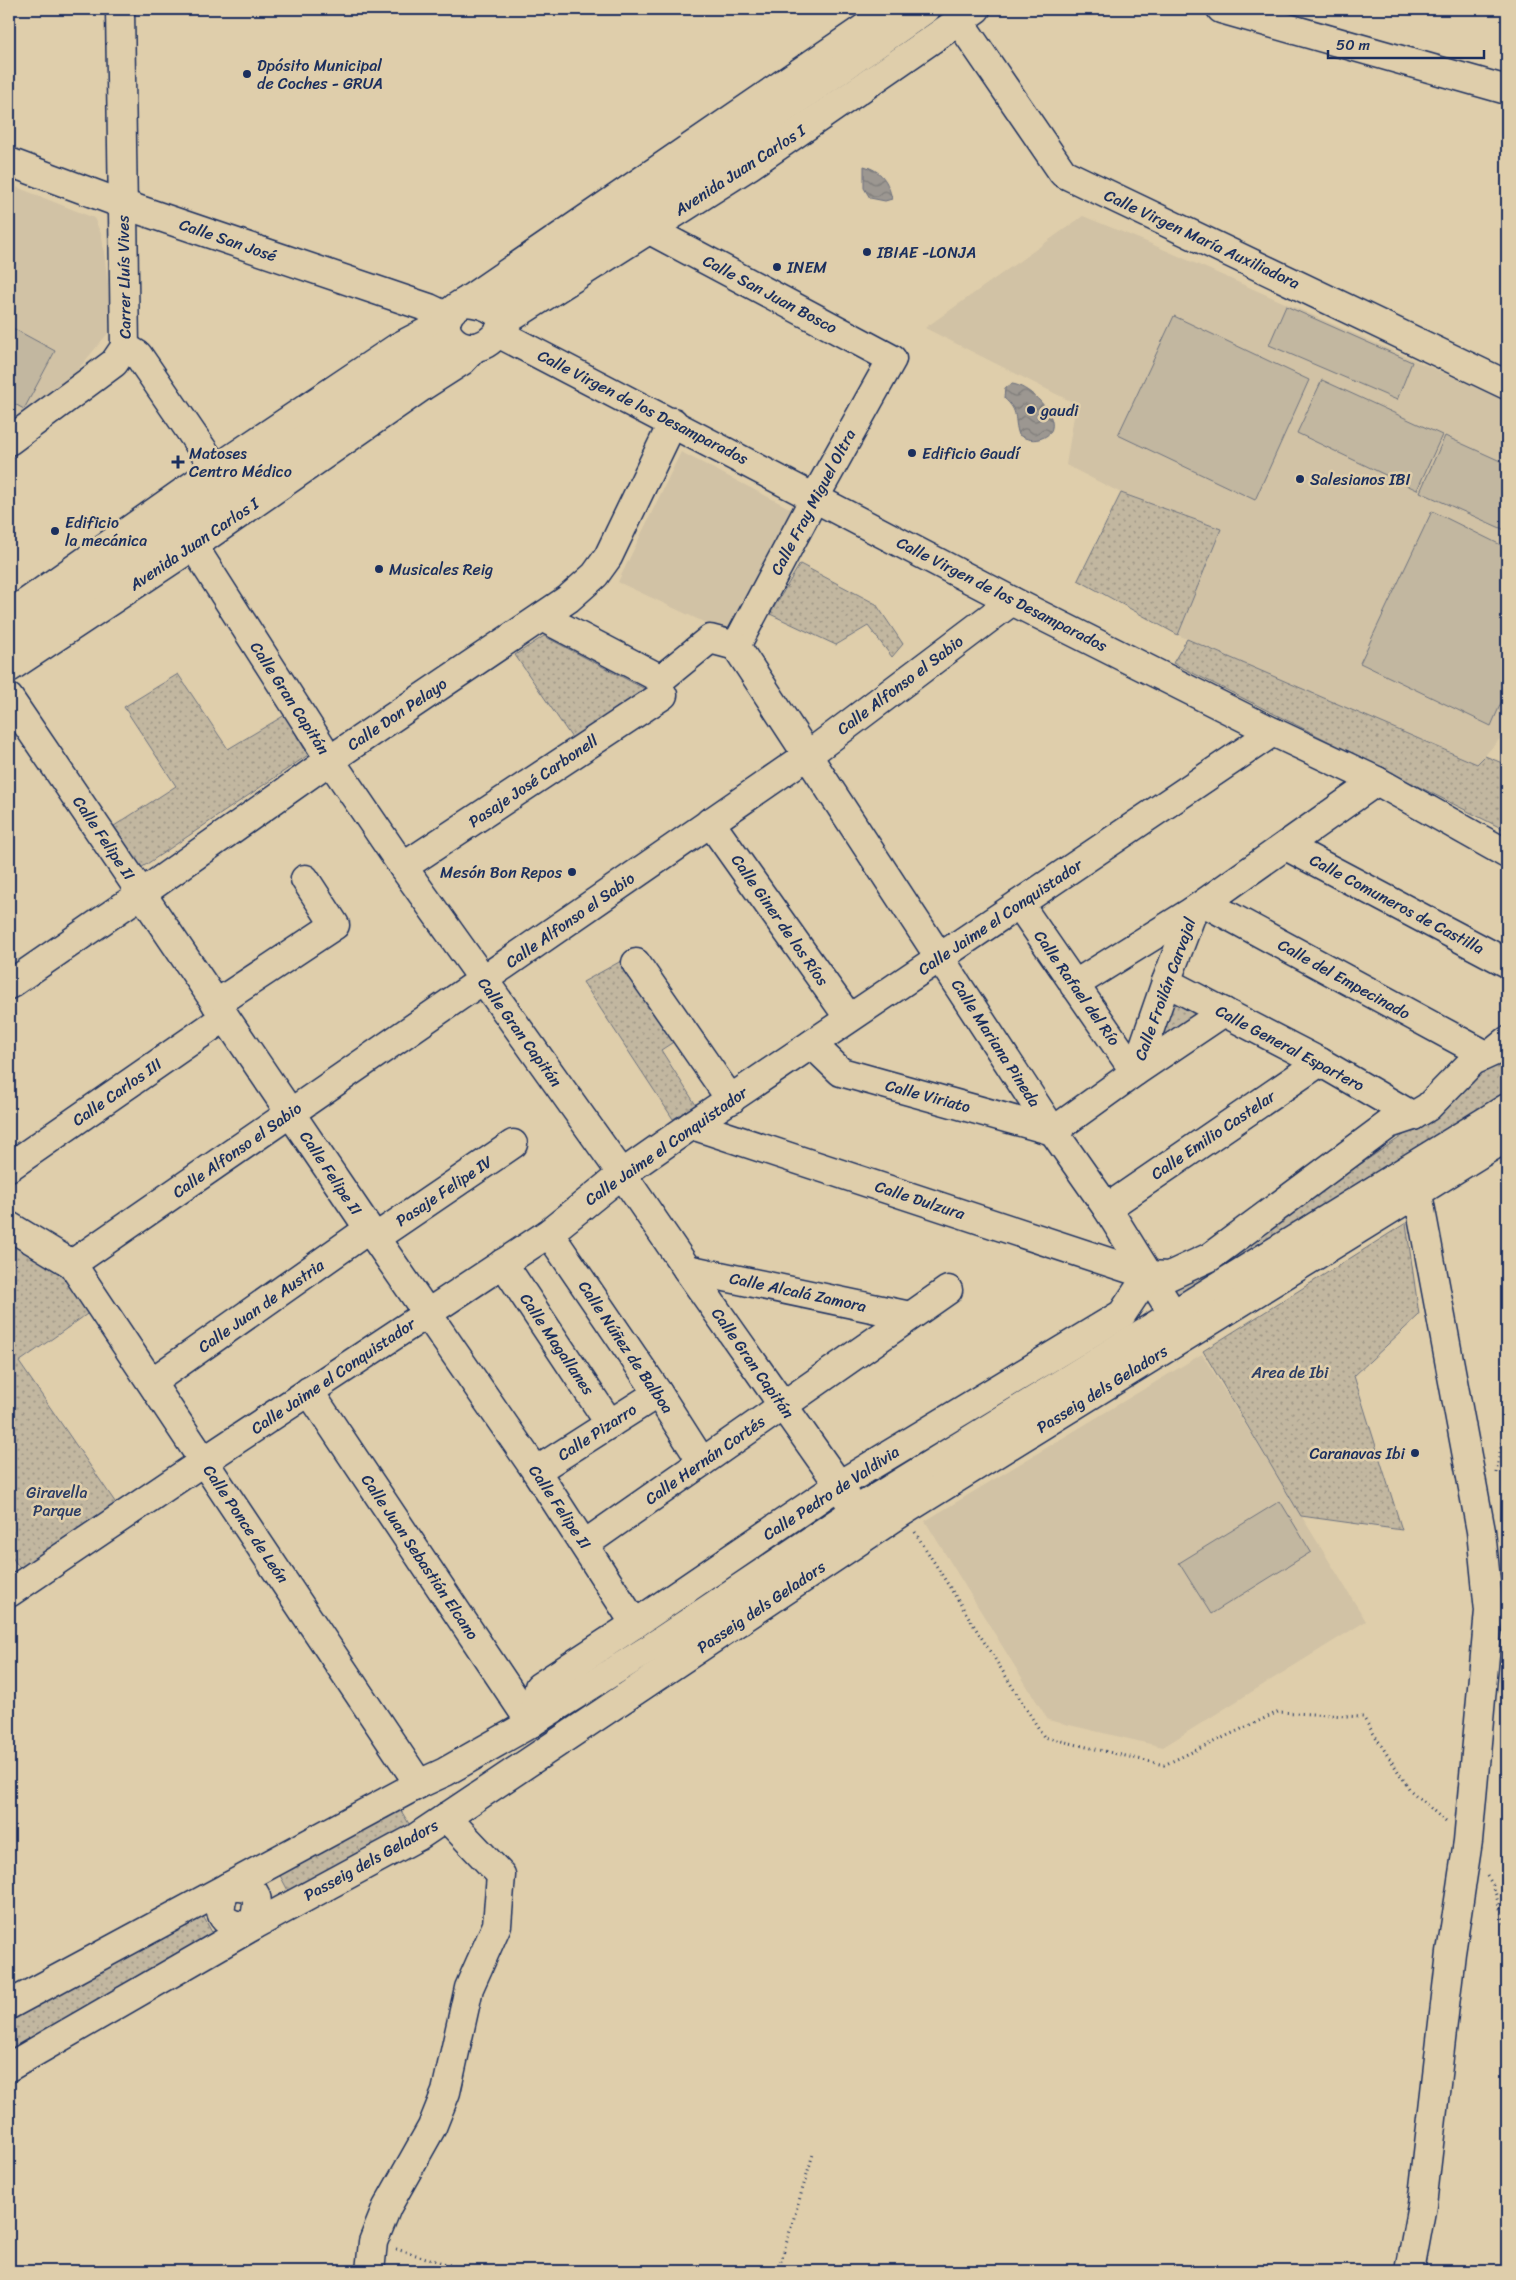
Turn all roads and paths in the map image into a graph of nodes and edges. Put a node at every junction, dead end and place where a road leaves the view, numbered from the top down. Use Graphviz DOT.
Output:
graph roads {
  1 [pos="120,9"];
  2 [pos="892,9"];
  3 [pos="926,9"];
  4 [pos="1221,9"];
  5 [pos="967,15"];
  6 [pos="1507,90"];
  7 [pos="9,162"];
  8 [pos="122,204"];
  9 [pos="641,222"];
  10 [pos="497,322"];
  11 [pos="457,326"];
  12 [pos="125,348"];
  13 [pos="892,359"];
  14 [pos="1507,385"];
  15 [pos="673,422"];
  16 [pos="9,441"];
  17 [pos="216,469"];
  18 [pos="815,497"];
  19 [pos="186,536"];
  20 [pos="1012,601"];
  21 [pos="9,615"];
  22 [pos="532,623"];
  23 [pos="9,642"];
  24 [pos="736,646"];
  25 [pos="9,668"];
  26 [pos="9,698"];
  27 [pos="1273,732"];
  28 [pos="808,755"];
  29 [pos="330,760"];
  30 [pos="1377,781"];
  31 [pos="710,822"];
  32 [pos="1286,846"];
  33 [pos="1507,854"];
  34 [pos="403,867"];
  35 [pos="305,879"];
  36 [pos="142,894"];
  37 [pos="1019,904"];
  38 [pos="1199,907"];
  39 [pos="939,957"];
  40 [pos="636,963"];
  41 [pos="1507,963"];
  42 [pos="482,980"];
  43 [pos="1166,982"];
  44 [pos="9,985"];
  45 [pos="1074,985"];
  46 [pos="220,1010"];
  47 [pos="1224,1012"];
  48 [pos="849,1018"];
  49 [pos="1507,1041"];
  50 [pos="812,1044"];
  51 [pos="1484,1054"];
  52 [pos="1320,1062"];
  53 [pos="1135,1072"];
  54 [pos="731,1100"];
  55 [pos="1507,1108"];
  56 [pos="290,1113"];
  57 [pos="1414,1116"];
  58 [pos="692,1125"];
  59 [pos="1053,1131"];
  60 [pos="1507,1137"];
  61 [pos="513,1144"];
  62 [pos="9,1167"];
  63 [pos="622,1174"];
  64 [pos="1418,1194"];
  65 [pos="1107,1208"];
  66 [pos="9,1226"];
  67 [pos="549,1233"];
  68 [pos="372,1234"];
  69 [pos="503,1263"];
  70 [pos="72,1264"];
  71 [pos="686,1269"];
  72 [pos="1148,1275"];
  73 [pos="948,1290"];
  74 [pos="427,1313"];
  75 [pos="1173,1314"];
  76 [pos="910,1316"];
  77 [pos="152,1382"];
  78 [pos="309,1392"];
  79 [pos="658,1392"];
  80 [pos="1507,1397"];
  81 [pos="783,1405"];
  82 [pos="610,1424"];
  83 [pos="204,1461"];
  84 [pos="702,1462"];
  85 [pos="536,1471"];
  86 [pos="1494,1477"];
  87 [pos="839,1485"];
  88 [pos="855,1511"];
  89 [pos="902,1512"];
  90 [pos="585,1544"];
  91 [pos="9,1593"];
  92 [pos="635,1624"];
  93 [pos="531,1724"];
  94 [pos="419,1784"];
  95 [pos="446,1817"];
  96 [pos="1468,1841"];
  97 [pos="228,1887"];
  98 [pos="252,1926"];
  99 [pos="1507,1932"];
  100 [pos="9,2005"];
  101 [pos="9,2067"];
  102 [pos="813,2154"];
  103 [pos="373,2242"];
  104 [pos="370,2271"];
  105 [pos="470,2271"];
  106 [pos="778,2271"];
  107 [pos="1410,2271"];
  1 -- 8 [label="street, Carrer Lluís Vives"];
  2 -- 11 [label="street, Avenida Juan Carlos I"];
  3 -- 9 [label="street, Avenida Juan Carlos I"];
  4 -- 6 [label="street"];
  5 -- 9 [label="street, Avenida Juan Carlos I"];
  5 -- 14 [label="street, Calle Virgen María Auxiliadora"];
  7 -- 8 [label="street, Calle San José"];
  8 -- 11 [label="street, Calle San José"];
  8 -- 12 [label="street, Carrer Lluís Vives"];
  9 -- 10 [label="street, Avenida Juan Carlos I"];
  9 -- 13 [label="street, Calle San Juan Bosco"];
  10 -- 11 [label="street, Calle San José"];
  10 -- 11 [label="street, Avenida Juan Carlos I"];
  10 -- 15 [label="street, Calle Virgen de los Desamparados"];
  11 -- 17 [label="street, Avenida Juan Carlos I"];
  11 -- 19 [label="street, Avenida Juan Carlos I"];
  12 -- 16 [label="street"];
  12 -- 17 [label="street, Carrer Lluís Vives"];
  13 -- 18 [label="street, Calle Fray Miguel Oltra"];
  15 -- 18 [label="street, Calle Virgen de los Desamparados"];
  15 -- 22 [label="street, Calle Don Pelayo"];
  17 -- 21 [label="street, Avenida Juan Carlos I"];
  18 -- 20 [label="street, Calle Virgen de los Desamparados"];
  18 -- 24 [label="street, Calle Fray Miguel Oltra"];
  19 -- 23 [label="street, Avenida Juan Carlos I"];
  19 -- 25 [label="street, Avenida Juan Carlos I"];
  19 -- 29 [label="street, Calle Gran Capitán"];
  20 -- 27 [label="street, Calle Virgen de los Desamparados"];
  20 -- 28 [label="street, Calle Alfonso el Sabio"];
  22 -- 24 [label="street"];
  22 -- 29 [label="street, Calle Don Pelayo"];
  22 -- 34 [label="street, Pasaje José Carbonell"];
  24 -- 28 [label="street, Calle Mariana Pineda"];
  26 -- 36 [label="street, Calle Felipe II"];
  27 -- 30 [label="street, Calle Virgen de los Desamparados"];
  27 -- 37 [label="street, Calle Jaime el Conquistador"];
  28 -- 31 [label="street, Calle Alfonso el Sabio"];
  28 -- 39 [label="street, Calle Mariana Pineda"];
  29 -- 34 [label="street, Calle Gran Capitán"];
  29 -- 36 [label="street, Calle Don Pelayo"];
  30 -- 32 [label="street, Calle Froilán Carvajal"];
  30 -- 33 [label="street, Calle Virgen de los Desamparados"];
  31 -- 42 [label="street, Calle Alfonso el Sabio"];
  31 -- 48 [label="street, Calle Giner de los Ríos"];
  32 -- 38 [label="street, Calle Froilán Carvajal"];
  32 -- 41 [label="street, Calle Comuneros de Castilla"];
  34 -- 42 [label="street, Calle Gran Capitán"];
  35 -- 46 [label="street, Calle Carlos III"];
  36 -- 44 [label="street, Calle Don Pelayo"];
  36 -- 46 [label="street, Calle Felipe II"];
  37 -- 39 [label="street, Calle Jaime el Conquistador"];
  37 -- 45 [label="street, Calle Rafael del Río"];
  38 -- 43 [label="street, Calle Froilán Carvajal"];
  38 -- 45 [label="street"];
  38 -- 51 [label="street, Calle del Empecinado"];
  39 -- 48 [label="street, Calle Jaime el Conquistador"];
  39 -- 59 [label="street, Calle Mariana Pineda"];
  40 -- 54 [label="street"];
  42 -- 56 [label="street, Calle Alfonso el Sabio"];
  42 -- 63 [label="street, Calle Gran Capitán"];
  43 -- 47 [label="street, Calle General Espartero"];
  43 -- 53 [label="street, Calle Froilán Carvajal"];
  45 -- 53 [label="street, Calle Rafael del Río"];
  46 -- 56 [label="street, Calle Felipe II"];
  46 -- 62 [label="street, Calle Carlos III"];
  47 -- 52 [label="street, Calle General Espartero"];
  47 -- 53 [label="street"];
  48 -- 50 [label="street, Calle Jaime el Conquistador"];
  49 -- 51 [label="street, Calle Dulzura"];
  50 -- 54 [label="street, Calle Jaime el Conquistador"];
  50 -- 59 [label="street, Calle Viriato"];
  51 -- 57 [label="street, Calle Dulzura"];
  52 -- 57 [label="street, Calle General Espartero"];
  52 -- 65 [label="street, Calle Emilio Castelar"];
  53 -- 59 [label="street, Calle Froilán Carvajal"];
  54 -- 58 [label="street, Calle Jaime el Conquistador"];
  55 -- 75 [label="street"];
  56 -- 68 [label="street, Calle Felipe II"];
  56 -- 70 [label="street, Calle Alfonso el Sabio"];
  57 -- 72 [label="street, Calle Dulzura"];
  58 -- 63 [label="street, Calle Jaime el Conquistador"];
  58 -- 72 [label="street, Calle Dulzura"];
  59 -- 65 [label="street, Calle Mariana Pineda"];
  60 -- 64 [label="street, Passeig dels Geladors"];
  61 -- 68 [label="street, Pasaje Felipe IV"];
  63 -- 67 [label="street, Calle Jaime el Conquistador"];
  63 -- 71 [label="street, Calle Gran Capitán"];
  64 -- 89 [label="street, Passeig dels Geladors"];
  64 -- 96 [label="street"];
  65 -- 72 [label="street, Calle Mariana Pineda"];
  66 -- 70 [label="street"];
  67 -- 69 [label="street, Calle Jaime el Conquistador"];
  67 -- 79 [label="street, Calle Núñez de Balboa"];
  68 -- 74 [label="street, Calle Felipe II"];
  68 -- 77 [label="street, Calle Juan de Austria"];
  69 -- 74 [label="street, Calle Jaime el Conquistador"];
  69 -- 82 [label="street, Calle Magallanes"];
  70 -- 77 [label="street, Calle Ponce de León"];
  71 -- 76 [label="street, Calle Alcalá Zamora"];
  71 -- 81 [label="street, Calle Gran Capitán"];
  72 -- 75 [label="street, Calle Mariana Pineda"];
  72 -- 87 [label="street, Calle Pedro de Valdivia"];
  73 -- 76 [label="street, Calle Hernán Cortés"];
  74 -- 78 [label="street, Calle Jaime el Conquistador"];
  74 -- 85 [label="street, Calle Felipe II"];
  75 -- 88 [label="street"];
  76 -- 81 [label="street, Calle Hernán Cortés"];
  77 -- 83 [label="street, Calle Ponce de León"];
  78 -- 83 [label="street, Calle Jaime el Conquistador"];
  78 -- 93 [label="street, Calle Juan Sebastián Elcano"];
  79 -- 82 [label="street, Calle Pizarro"];
  79 -- 84 [label="street, Calle Núñez de Balboa"];
  80 -- 86 [label="path"];
  81 -- 84 [label="street, Calle Hernán Cortés"];
  81 -- 87 [label="street, Calle Gran Capitán"];
  82 -- 85 [label="street, Calle Pizarro"];
  83 -- 91 [label="street, Calle Jaime el Conquistador"];
  83 -- 94 [label="street, Calle Ponce de León"];
  84 -- 90 [label="street, Calle Hernán Cortés"];
  85 -- 90 [label="street, Calle Felipe II"];
  87 -- 88 [label="street, Calle Gran Capitán"];
  87 -- 92 [label="street, Calle Pedro de Valdivia"];
  88 -- 93 [label="street"];
  89 -- 95 [label="street, Passeig dels Geladors"];
  89 -- 96 [label="path"];
  90 -- 92 [label="street, Calle Felipe II"];
  92 -- 93 [label="street, Calle Pedro de Valdivia"];
  93 -- 94 [label="street"];
  94 -- 95 [label="street"];
  94 -- 97 [label="street"];
  95 -- 98 [label="street, Passeig dels Geladors"];
  95 -- 103 [label="street"];
  96 -- 99 [label="path"];
  96 -- 107 [label="street"];
  97 -- 98 [label="street"];
  97 -- 100 [label="street"];
  98 -- 101 [label="street, Passeig dels Geladors"];
  102 -- 106 [label="path"];
  103 -- 104 [label="street"];
  103 -- 105 [label="path"];
}
